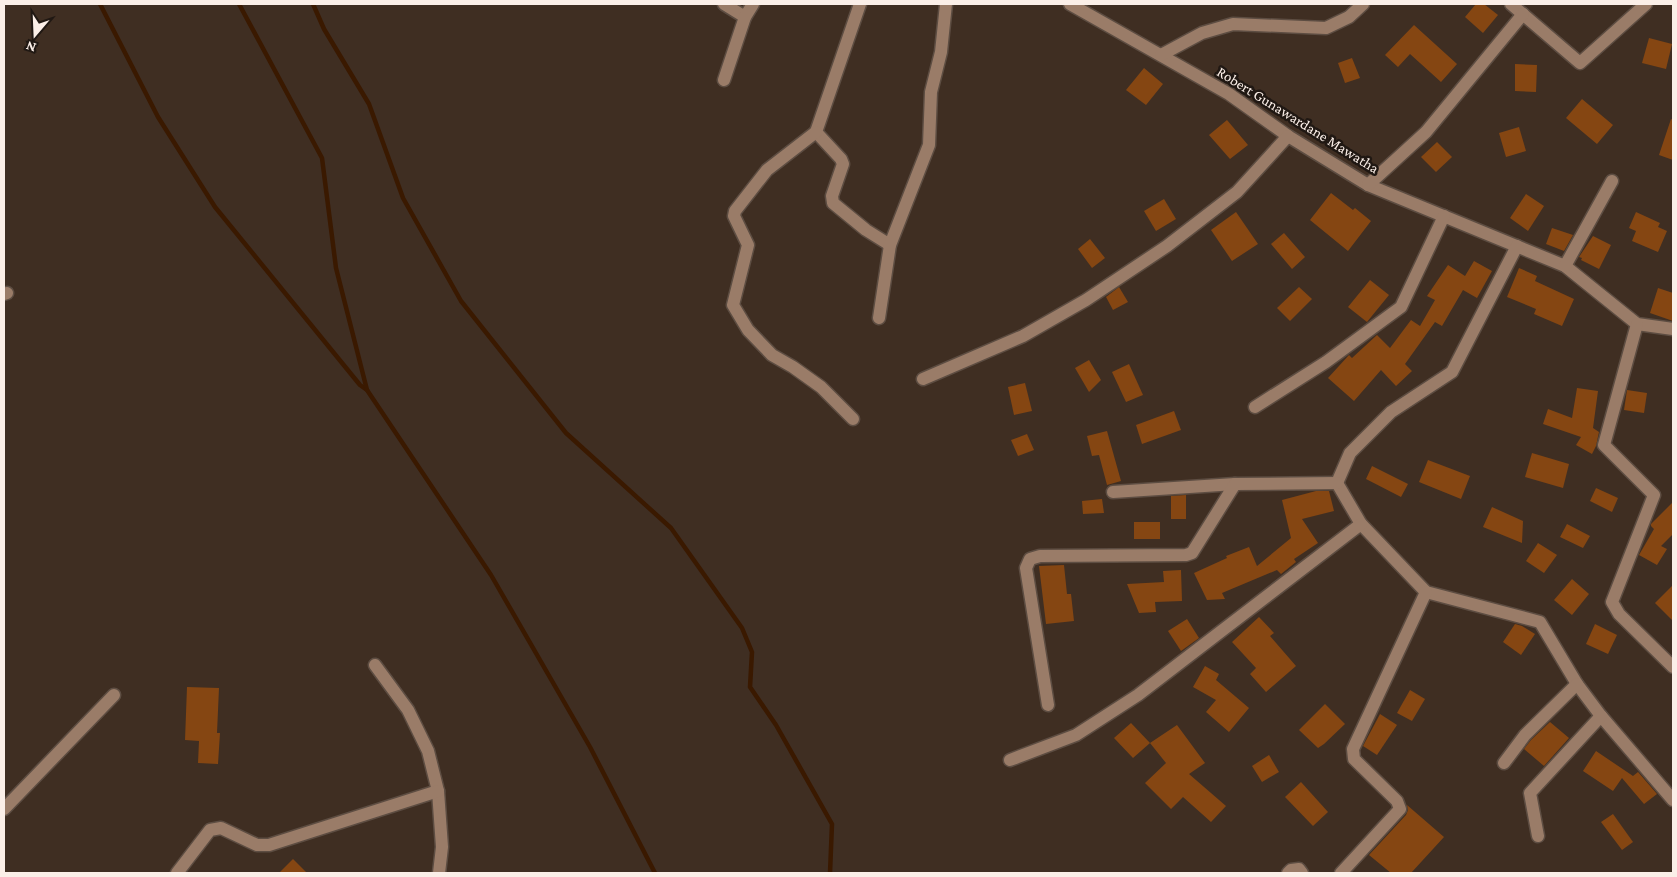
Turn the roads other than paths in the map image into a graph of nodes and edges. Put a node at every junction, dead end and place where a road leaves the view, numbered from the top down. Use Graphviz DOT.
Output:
graph roads {
  1 [pos="724,4"];
  2 [pos="753,4"];
  3 [pos="860,4"];
  4 [pos="946,4"];
  5 [pos="1070,4"];
  6 [pos="1363,4"];
  7 [pos="1511,4"];
  8 [pos="1646,4"];
  9 [pos="1523,14"];
  10 [pos="745,18"];
  11 [pos="1161,54"];
  12 [pos="724,80"];
  13 [pos="816,132"];
  14 [pos="1288,136"];
  15 [pos="1612,181"];
  16 [pos="1368,185"];
  17 [pos="1444,216"];
  18 [pos="890,245"];
  19 [pos="1517,246"];
  20 [pos="1565,266"];
  21 [pos="879,318"];
  22 [pos="1637,324"];
  23 [pos="1673,328"];
  24 [pos="923,379"];
  25 [pos="1255,407"];
  26 [pos="853,419"];
  27 [pos="1337,483"];
  28 [pos="1235,484"];
  29 [pos="1113,492"];
  30 [pos="1361,524"];
  31 [pos="1426,592"];
  32 [pos="1671,660"];
  33 [pos="375,665"];
  34 [pos="1577,684"];
  35 [pos="114,695"];
  36 [pos="1048,705"];
  37 [pos="1601,716"];
  38 [pos="1010,760"];
  39 [pos="1504,763"];
  40 [pos="438,791"];
  41 [pos="1673,800"];
  42 [pos="4,809"];
  43 [pos="1538,836"];
  44 [pos="177,873"];
  45 [pos="439,873"];
  46 [pos="1288,873"];
  47 [pos="1302,873"];
  48 [pos="1342,873"];
  1 -- 10 [label="street"];
  2 -- 10 [label="street"];
  3 -- 13 [label="street"];
  4 -- 18 [label="street"];
  5 -- 11 [label="street, Robert Gunawardane Mawatha"];
  6 -- 11 [label="street"];
  7 -- 9 [label="street"];
  8 -- 9 [label="street"];
  9 -- 16 [label="street"];
  10 -- 12 [label="street"];
  11 -- 14 [label="street, Robert Gunawardane Mawatha"];
  13 -- 18 [label="street"];
  13 -- 26 [label="street"];
  14 -- 16 [label="street, Robert Gunawardane Mawatha"];
  14 -- 24 [label="street"];
  15 -- 20 [label="street"];
  16 -- 17 [label="street, Robert Gunawardane Mawatha"];
  17 -- 19 [label="street, Robert Gunawardane Mawatha"];
  17 -- 25 [label="street"];
  18 -- 21 [label="street"];
  19 -- 20 [label="street, Robert Gunawardane Mawatha"];
  19 -- 27 [label="street"];
  20 -- 22 [label="street, Robert Gunawardane Mawatha"];
  22 -- 23 [label="street"];
  22 -- 32 [label="street"];
  27 -- 28 [label="street"];
  27 -- 30 [label="street"];
  28 -- 29 [label="street"];
  28 -- 36 [label="street"];
  30 -- 31 [label="street"];
  30 -- 38 [label="street"];
  31 -- 34 [label="street"];
  31 -- 48 [label="street"];
  33 -- 40 [label="street"];
  34 -- 37 [label="street"];
  34 -- 39 [label="street"];
  35 -- 42 [label="street"];
  37 -- 41 [label="street"];
  37 -- 43 [label="street"];
  40 -- 44 [label="street"];
  40 -- 45 [label="street"];
  46 -- 47 [label="street"];
}
